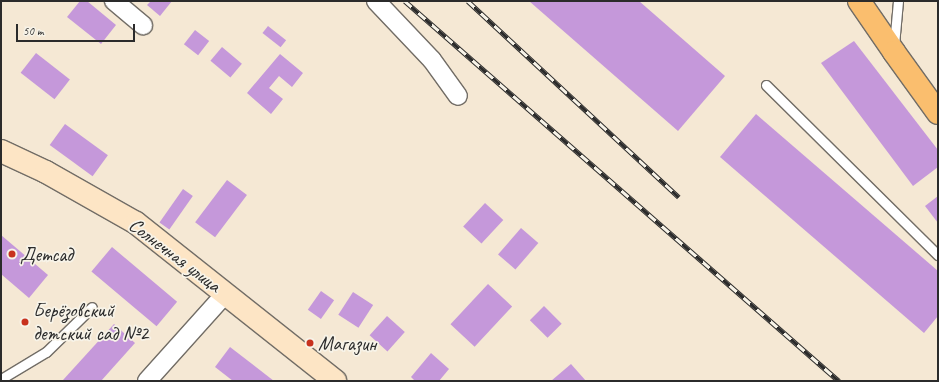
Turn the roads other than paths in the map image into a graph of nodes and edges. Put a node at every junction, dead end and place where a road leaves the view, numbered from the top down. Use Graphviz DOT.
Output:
graph roads {
  1 [pos="114,1"];
  2 [pos="376,1"];
  3 [pos="859,1"];
  4 [pos="898,1"];
  5 [pos="143,25"];
  6 [pos="894,52"];
  7 [pos="766,85"];
  8 [pos="458,96"];
  9 [pos="938,113"];
  10 [pos="1,151"];
  11 [pos="938,255"];
  12 [pos="225,294"];
  13 [pos="92,307"];
  14 [pos="1,379"];
  15 [pos="147,381"];
  16 [pos="335,381"];
  1 -- 5 [label="street"];
  2 -- 8 [label="street"];
  3 -- 6 [label="highway"];
  4 -- 6 [label="lane"];
  6 -- 9 [label="highway"];
  7 -- 11 [label="lane"];
  10 -- 12 [label="street, Солнечная улица"];
  12 -- 15 [label="street"];
  12 -- 16 [label="street, Солнечная улица"];
  13 -- 14 [label="lane"];
}
